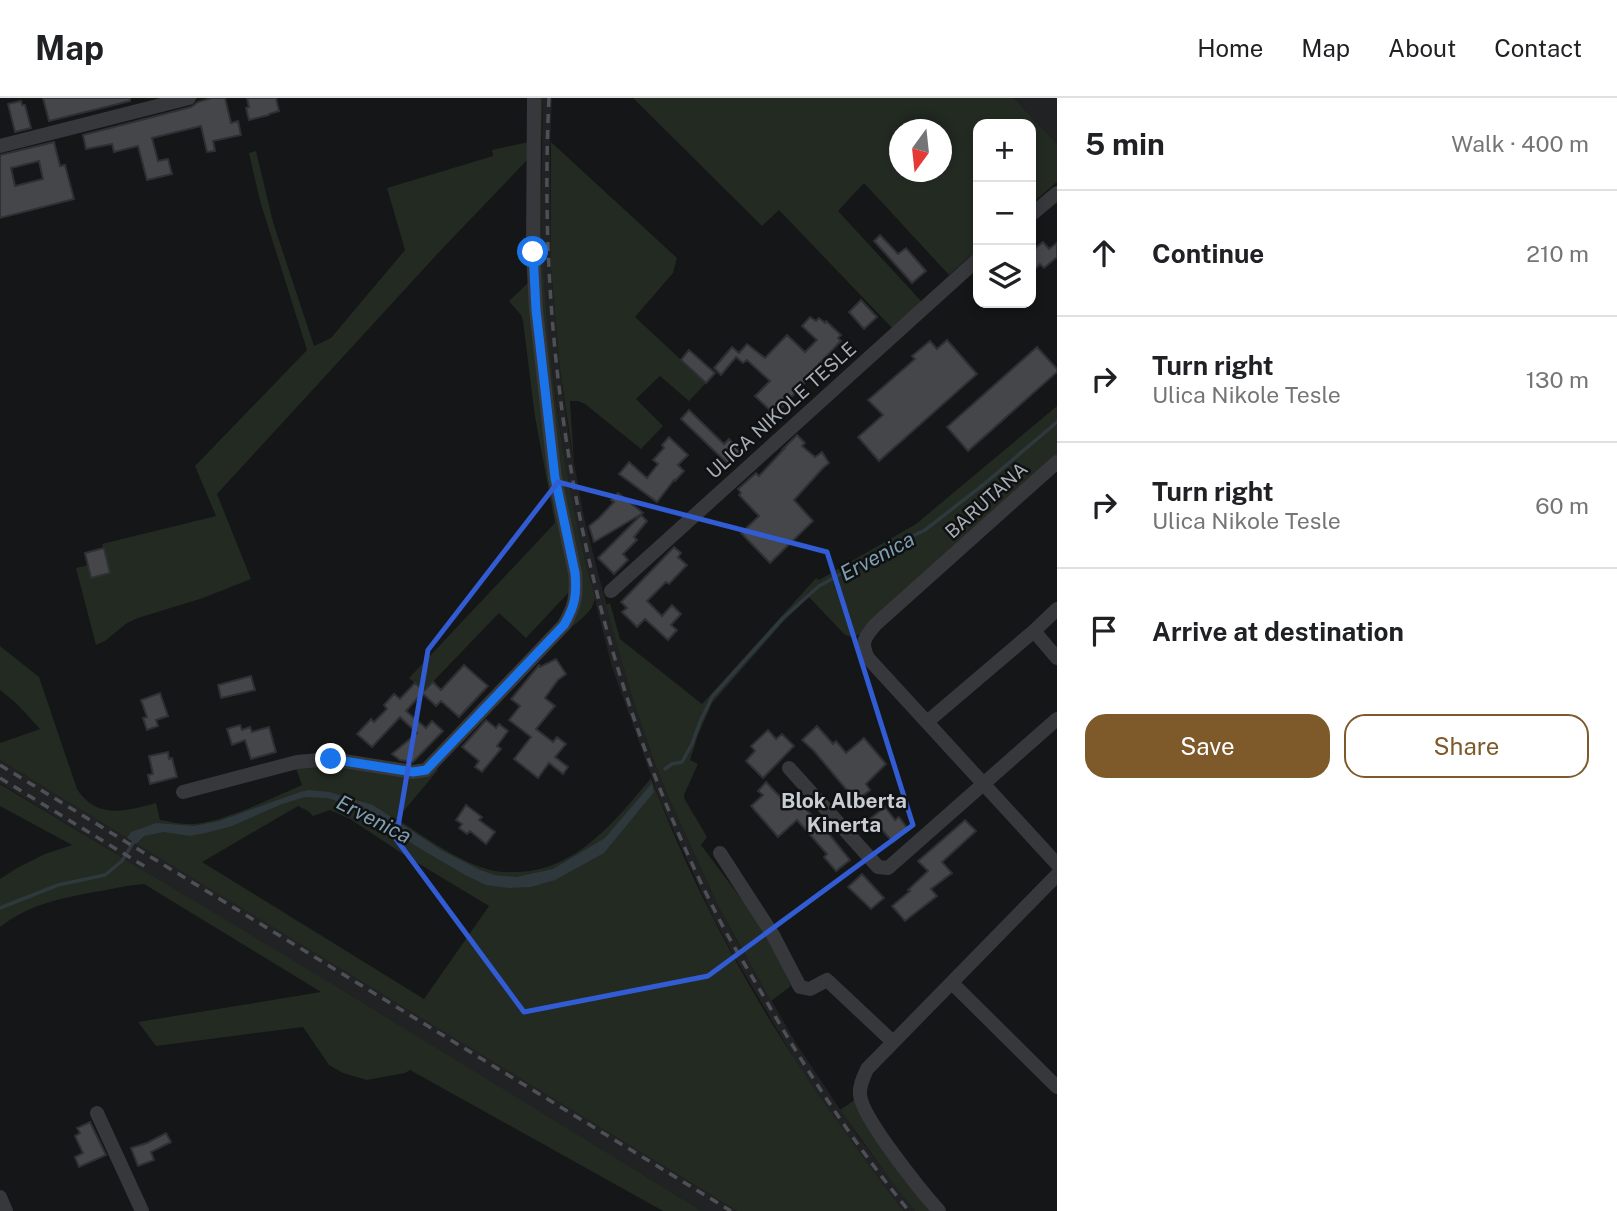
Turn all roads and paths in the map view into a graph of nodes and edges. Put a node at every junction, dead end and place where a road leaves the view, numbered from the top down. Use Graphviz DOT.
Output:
graph roads {
  1 [pos="189,98"];
  2 [pos="534,98"];
  3 [pos="0,146"];
  4 [pos="1057,193"];
  5 [pos="1036,211"];
  6 [pos="973,264"];
  7 [pos="1055,468"];
  8 [pos="611,591"];
  9 [pos="1057,609"];
  10 [pos="1034,631"];
  11 [pos="1057,658"];
  12 [pos="1057,719"];
  13 [pos="927,722"];
  14 [pos="789,768"];
  15 [pos="983,785"];
  16 [pos="183,792"];
  17 [pos="720,853"];
  18 [pos="1057,864"];
  19 [pos="1057,875"];
  20 [pos="952,983"];
  21 [pos="893,1042"];
  22 [pos="1057,1087"];
  23 [pos="97,1113"];
  24 [pos="0,1197"];
  25 [pos="6,1211"];
  26 [pos="142,1211"];
  27 [pos="939,1211"];
  1 -- 3 [label="street"];
  2 -- 16 [label="street"];
  4 -- 5 [label="street"];
  6 -- 8 [label="street, ULICA NIKOLE TESLE"];
  7 -- 13 [label="street, BARUTANA"];
  9 -- 10 [label="street"];
  10 -- 11 [label="street"];
  10 -- 13 [label="street"];
  12 -- 15 [label="street"];
  13 -- 15 [label="street"];
  14 -- 15 [label="street"];
  15 -- 18 [label="street"];
  17 -- 21 [label="street"];
  19 -- 20 [label="street"];
  20 -- 21 [label="street"];
  20 -- 22 [label="street"];
  21 -- 27 [label="street"];
  23 -- 26 [label="street"];
  24 -- 25 [label="street"];
}
